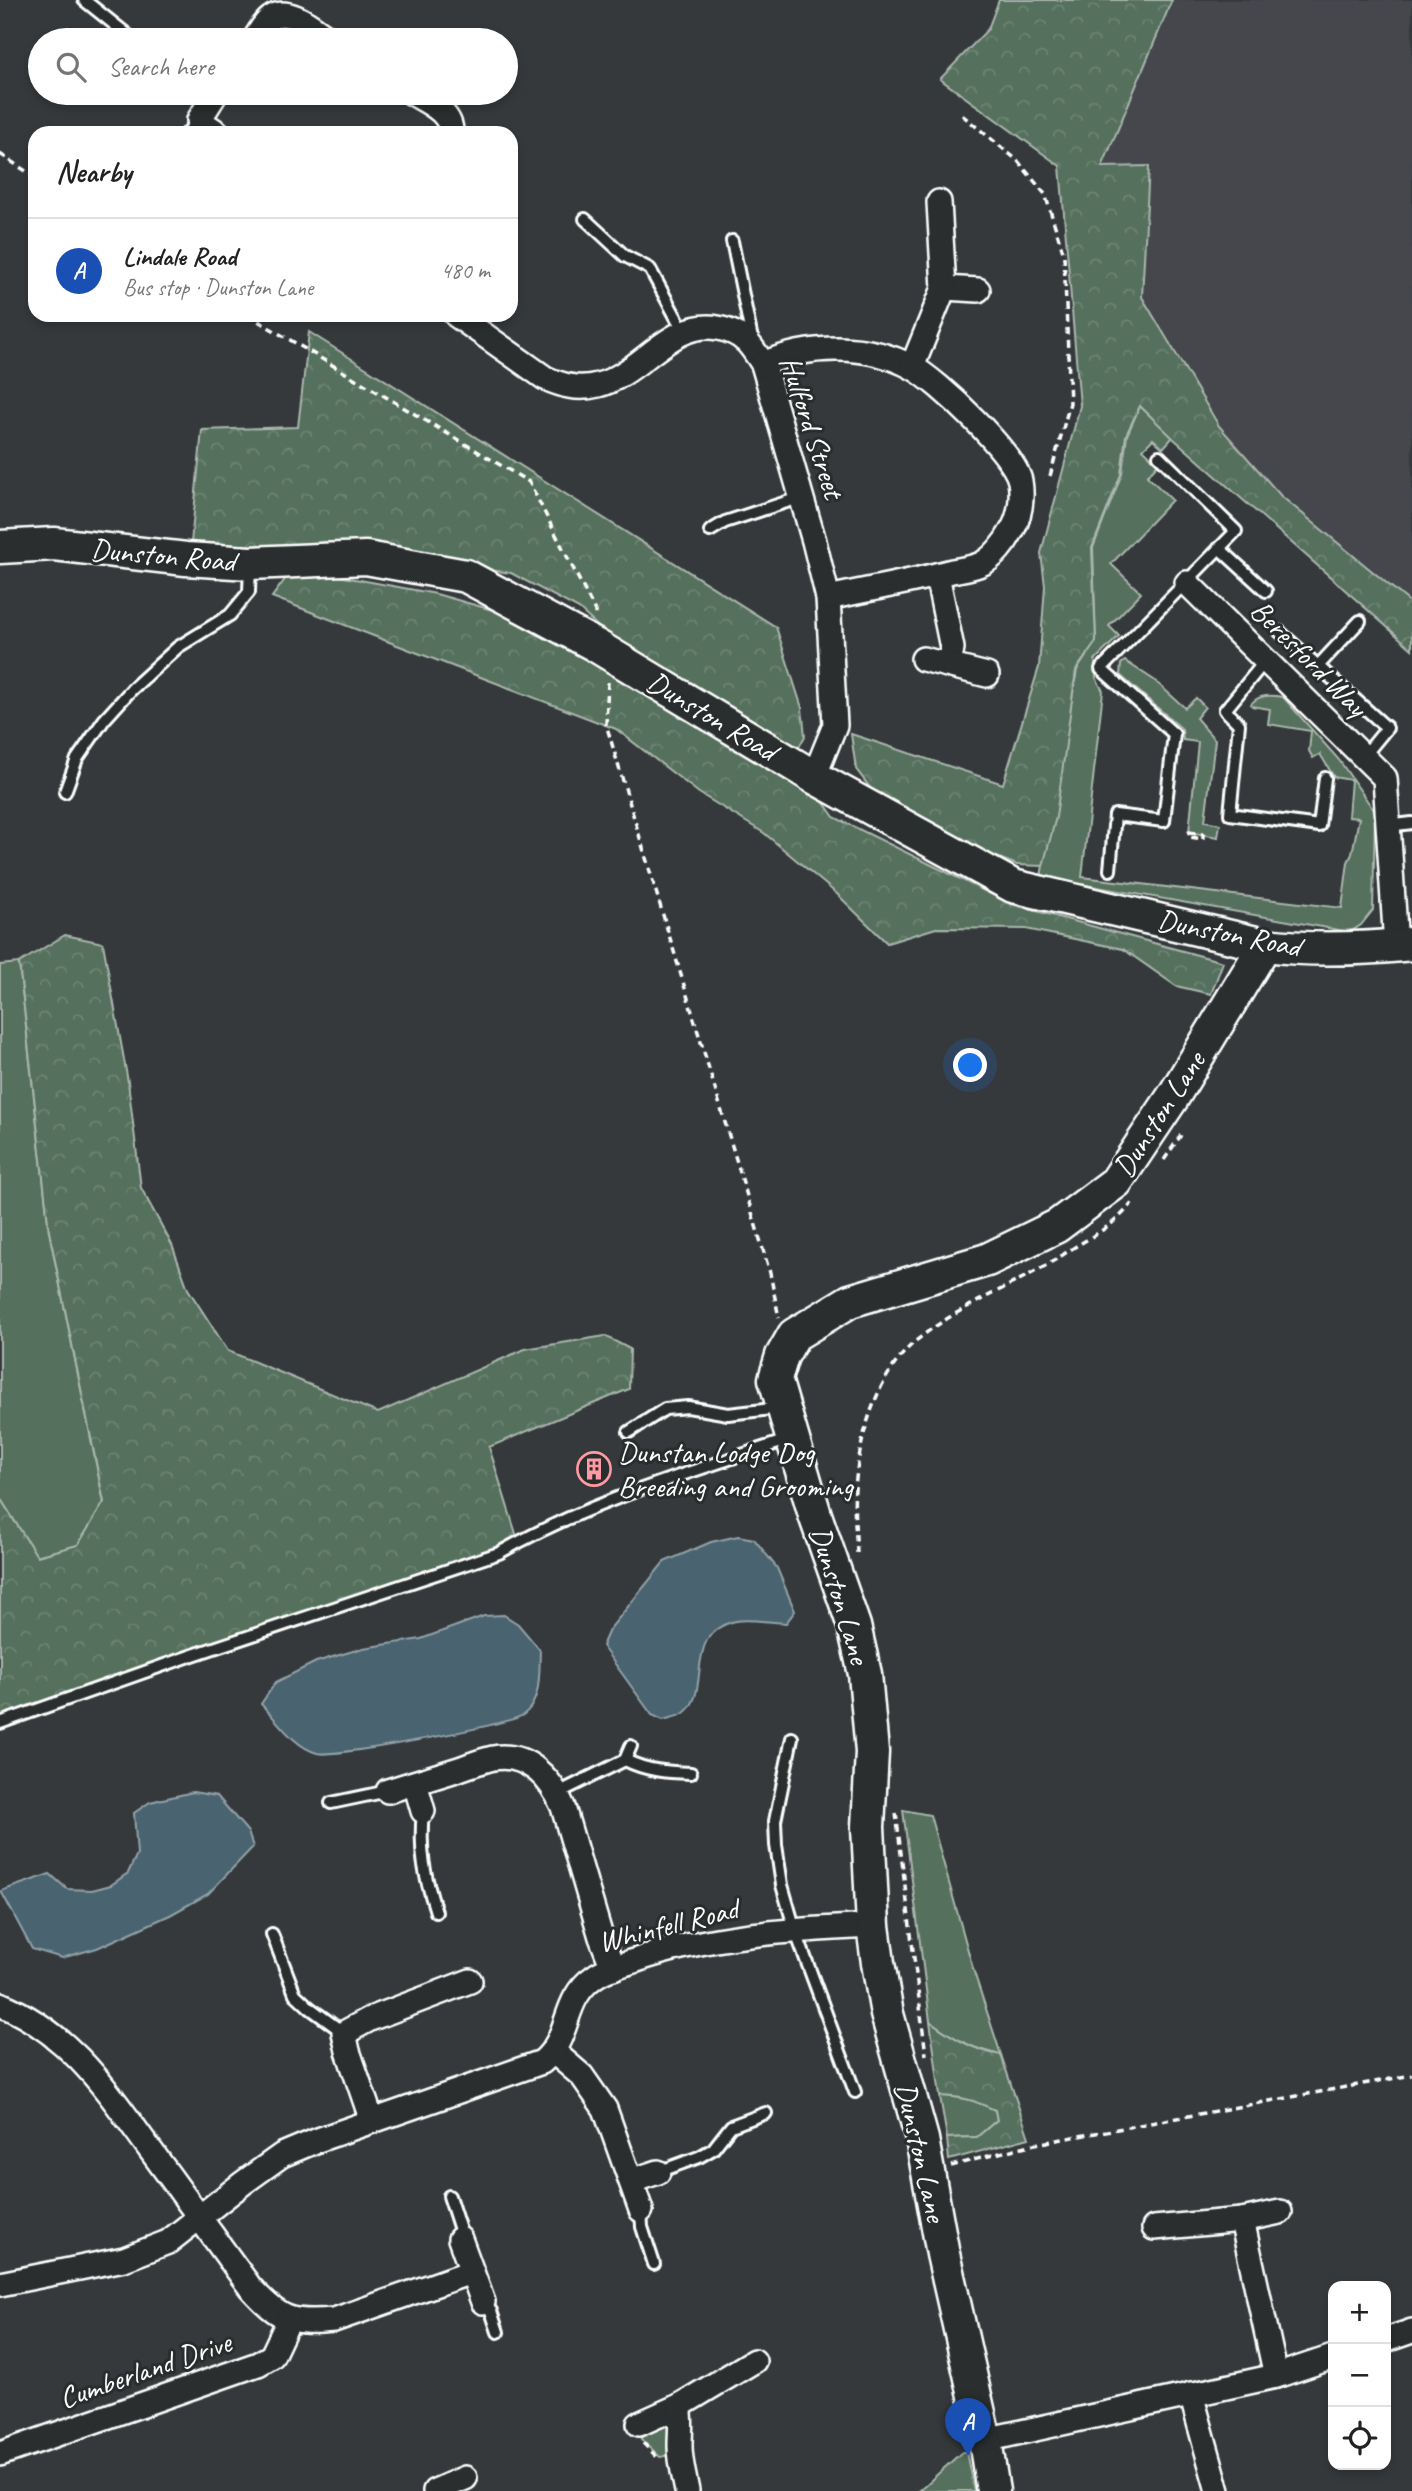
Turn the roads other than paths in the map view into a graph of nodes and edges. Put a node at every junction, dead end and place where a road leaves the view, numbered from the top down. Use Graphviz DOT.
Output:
graph roads {
  1 [pos="84,0"];
  2 [pos="119,28"];
  3 [pos="263,28"];
  4 [pos="312,28"];
  5 [pos="209,105"];
  6 [pos="431,105"];
  7 [pos="202,126"];
  8 [pos="452,126"];
  9 [pos="939,202"];
  10 [pos="585,219"];
  11 [pos="732,241"];
  12 [pos="944,288"];
  13 [pos="978,290"];
  14 [pos="466,322"];
  15 [pos="684,332"];
  16 [pos="759,359"];
  17 [pos="912,367"];
  18 [pos="1159,456"];
  19 [pos="802,497"];
  20 [pos="710,531"];
  21 [pos="0,547"];
  22 [pos="1219,548"];
  23 [pos="250,564"];
  24 [pos="937,575"];
  25 [pos="1187,583"];
  26 [pos="1266,592"];
  27 [pos="828,598"];
  28 [pos="1360,621"];
  29 [pos="1280,632"];
  30 [pos="923,659"];
  31 [pos="1266,660"];
  32 [pos="949,665"];
  33 [pos="1318,666"];
  34 [pos="987,674"];
  35 [pos="1364,756"];
  36 [pos="814,778"];
  37 [pos="1325,778"];
  38 [pos="65,792"];
  39 [pos="1412,823"];
  40 [pos="1388,826"];
  41 [pos="1110,870"];
  42 [pos="1265,945"];
  43 [pos="1404,945"];
  44 [pos="784,1408"];
  45 [pos="629,1432"];
  46 [pos="793,1438"];
  47 [pos="0,1723"];
  48 [pos="792,1738"];
  49 [pos="631,1746"];
  50 [pos="625,1760"];
  51 [pos="691,1773"];
  52 [pos="415,1783"];
  53 [pos="388,1791"];
  54 [pos="558,1793"];
  55 [pos="331,1804"];
  56 [pos="423,1811"];
  57 [pos="436,1912"];
  58 [pos="873,1926"];
  59 [pos="795,1930"];
  60 [pos="272,1934"];
  61 [pos="613,1968"];
  62 [pos="470,1981"];
  63 [pos="0,2004"];
  64 [pos="344,2033"];
  65 [pos="554,2052"];
  66 [pos="855,2092"];
  67 [pos="766,2113"];
  68 [pos="372,2121"];
  69 [pos="658,2172"];
  70 [pos="631,2181"];
  71 [pos="449,2196"];
  72 [pos="641,2210"];
  73 [pos="1280,2212"];
  74 [pos="200,2218"];
  75 [pos="1242,2220"];
  76 [pos="1154,2228"];
  77 [pos="460,2239"];
  78 [pos="654,2264"];
  79 [pos="471,2272"];
  80 [pos="0,2284"];
  81 [pos="483,2302"];
  82 [pos="289,2320"];
  83 [pos="1412,2331"];
  84 [pos="498,2332"];
  85 [pos="1391,2338"];
  86 [pos="1328,2359"];
  87 [pos="754,2361"];
  88 [pos="1276,2376"];
  89 [pos="1191,2394"];
  90 [pos="679,2406"];
  91 [pos="639,2424"];
  92 [pos="985,2440"];
  93 [pos="0,2454"];
  94 [pos="465,2478"];
  95 [pos="685,2482"];
  96 [pos="435,2491"];
  97 [pos="993,2491"];
  98 [pos="1217,2491"];
  1 -- 2 [label="lane"];
  3 -- 4 [label="street"];
  5 -- 7 [label="street"];
  6 -- 8 [label="street"];
  9 -- 12 [label="street"];
  10 -- 15 [label="lane"];
  11 -- 16 [label="lane"];
  12 -- 13 [label="street"];
  12 -- 17 [label="street"];
  14 -- 15 [label="street, Hulford Street"];
  15 -- 16 [label="street, Hulford Street"];
  16 -- 17 [label="street"];
  16 -- 19 [label="street, Hulford Street"];
  17 -- 24 [label="street"];
  18 -- 22 [label="lane"];
  19 -- 20 [label="lane"];
  19 -- 27 [label="street, Hulford Street"];
  21 -- 23 [label="street, Dunston Road"];
  22 -- 25 [label="lane"];
  22 -- 26 [label="lane"];
  23 -- 36 [label="street, Dunston Road"];
  23 -- 38 [label="lane"];
  24 -- 27 [label="street"];
  24 -- 32 [label="street"];
  25 -- 31 [label="street, Beresford Way"];
  25 -- 41 [label="lane"];
  27 -- 36 [label="street, Hulford Street"];
  28 -- 33 [label="lane"];
  29 -- 33 [label="lane"];
  30 -- 32 [label="street"];
  31 -- 35 [label="street, Beresford Way"];
  31 -- 37 [label="lane"];
  32 -- 34 [label="street"];
  33 -- 35 [label="lane"];
  35 -- 40 [label="street, Beresford Way"];
  36 -- 42 [label="street, Dunston Road"];
  39 -- 40 [label="lane"];
  40 -- 43 [label="street, Beresford Way"];
  42 -- 43 [label="street, Dunston Road"];
  42 -- 44 [label="street, Dunston Lane"];
  44 -- 45 [label="lane"];
  44 -- 46 [label="street, Dunston Lane"];
  46 -- 47 [label="lane"];
  46 -- 58 [label="street, Dunston Lane"];
  48 -- 59 [label="lane"];
  49 -- 50 [label="lane"];
  50 -- 51 [label="lane"];
  50 -- 54 [label="lane"];
  52 -- 53 [label="street"];
  52 -- 54 [label="street"];
  52 -- 56 [label="street"];
  53 -- 55 [label="lane"];
  54 -- 61 [label="street"];
  56 -- 57 [label="lane"];
  58 -- 59 [label="street, Whinfell Road"];
  58 -- 92 [label="street, Dunston Lane"];
  59 -- 61 [label="street, Whinfell Road"];
  59 -- 66 [label="lane"];
  60 -- 64 [label="lane"];
  61 -- 65 [label="street, Whinfell Road"];
  62 -- 64 [label="street"];
  63 -- 74 [label="street"];
  64 -- 68 [label="street"];
  65 -- 68 [label="street"];
  65 -- 70 [label="street"];
  67 -- 69 [label="lane"];
  68 -- 74 [label="street"];
  69 -- 70 [label="street"];
  70 -- 72 [label="street"];
  71 -- 77 [label="lane"];
  72 -- 78 [label="lane"];
  73 -- 75 [label="street"];
  74 -- 80 [label="street"];
  74 -- 82 [label="street"];
  75 -- 76 [label="street"];
  75 -- 88 [label="street"];
  77 -- 79 [label="street"];
  79 -- 81 [label="street"];
  79 -- 82 [label="street"];
  81 -- 84 [label="lane"];
  82 -- 93 [label="street, Cumberland Drive"];
  83 -- 85 [label="street"];
  86 -- 88 [label="street"];
  87 -- 90 [label="street"];
  88 -- 89 [label="street"];
  89 -- 92 [label="street"];
  89 -- 98 [label="street"];
  90 -- 91 [label="street"];
  90 -- 95 [label="street"];
  92 -- 97 [label="street, Dunston Lane"];
  94 -- 96 [label="street"];
}
